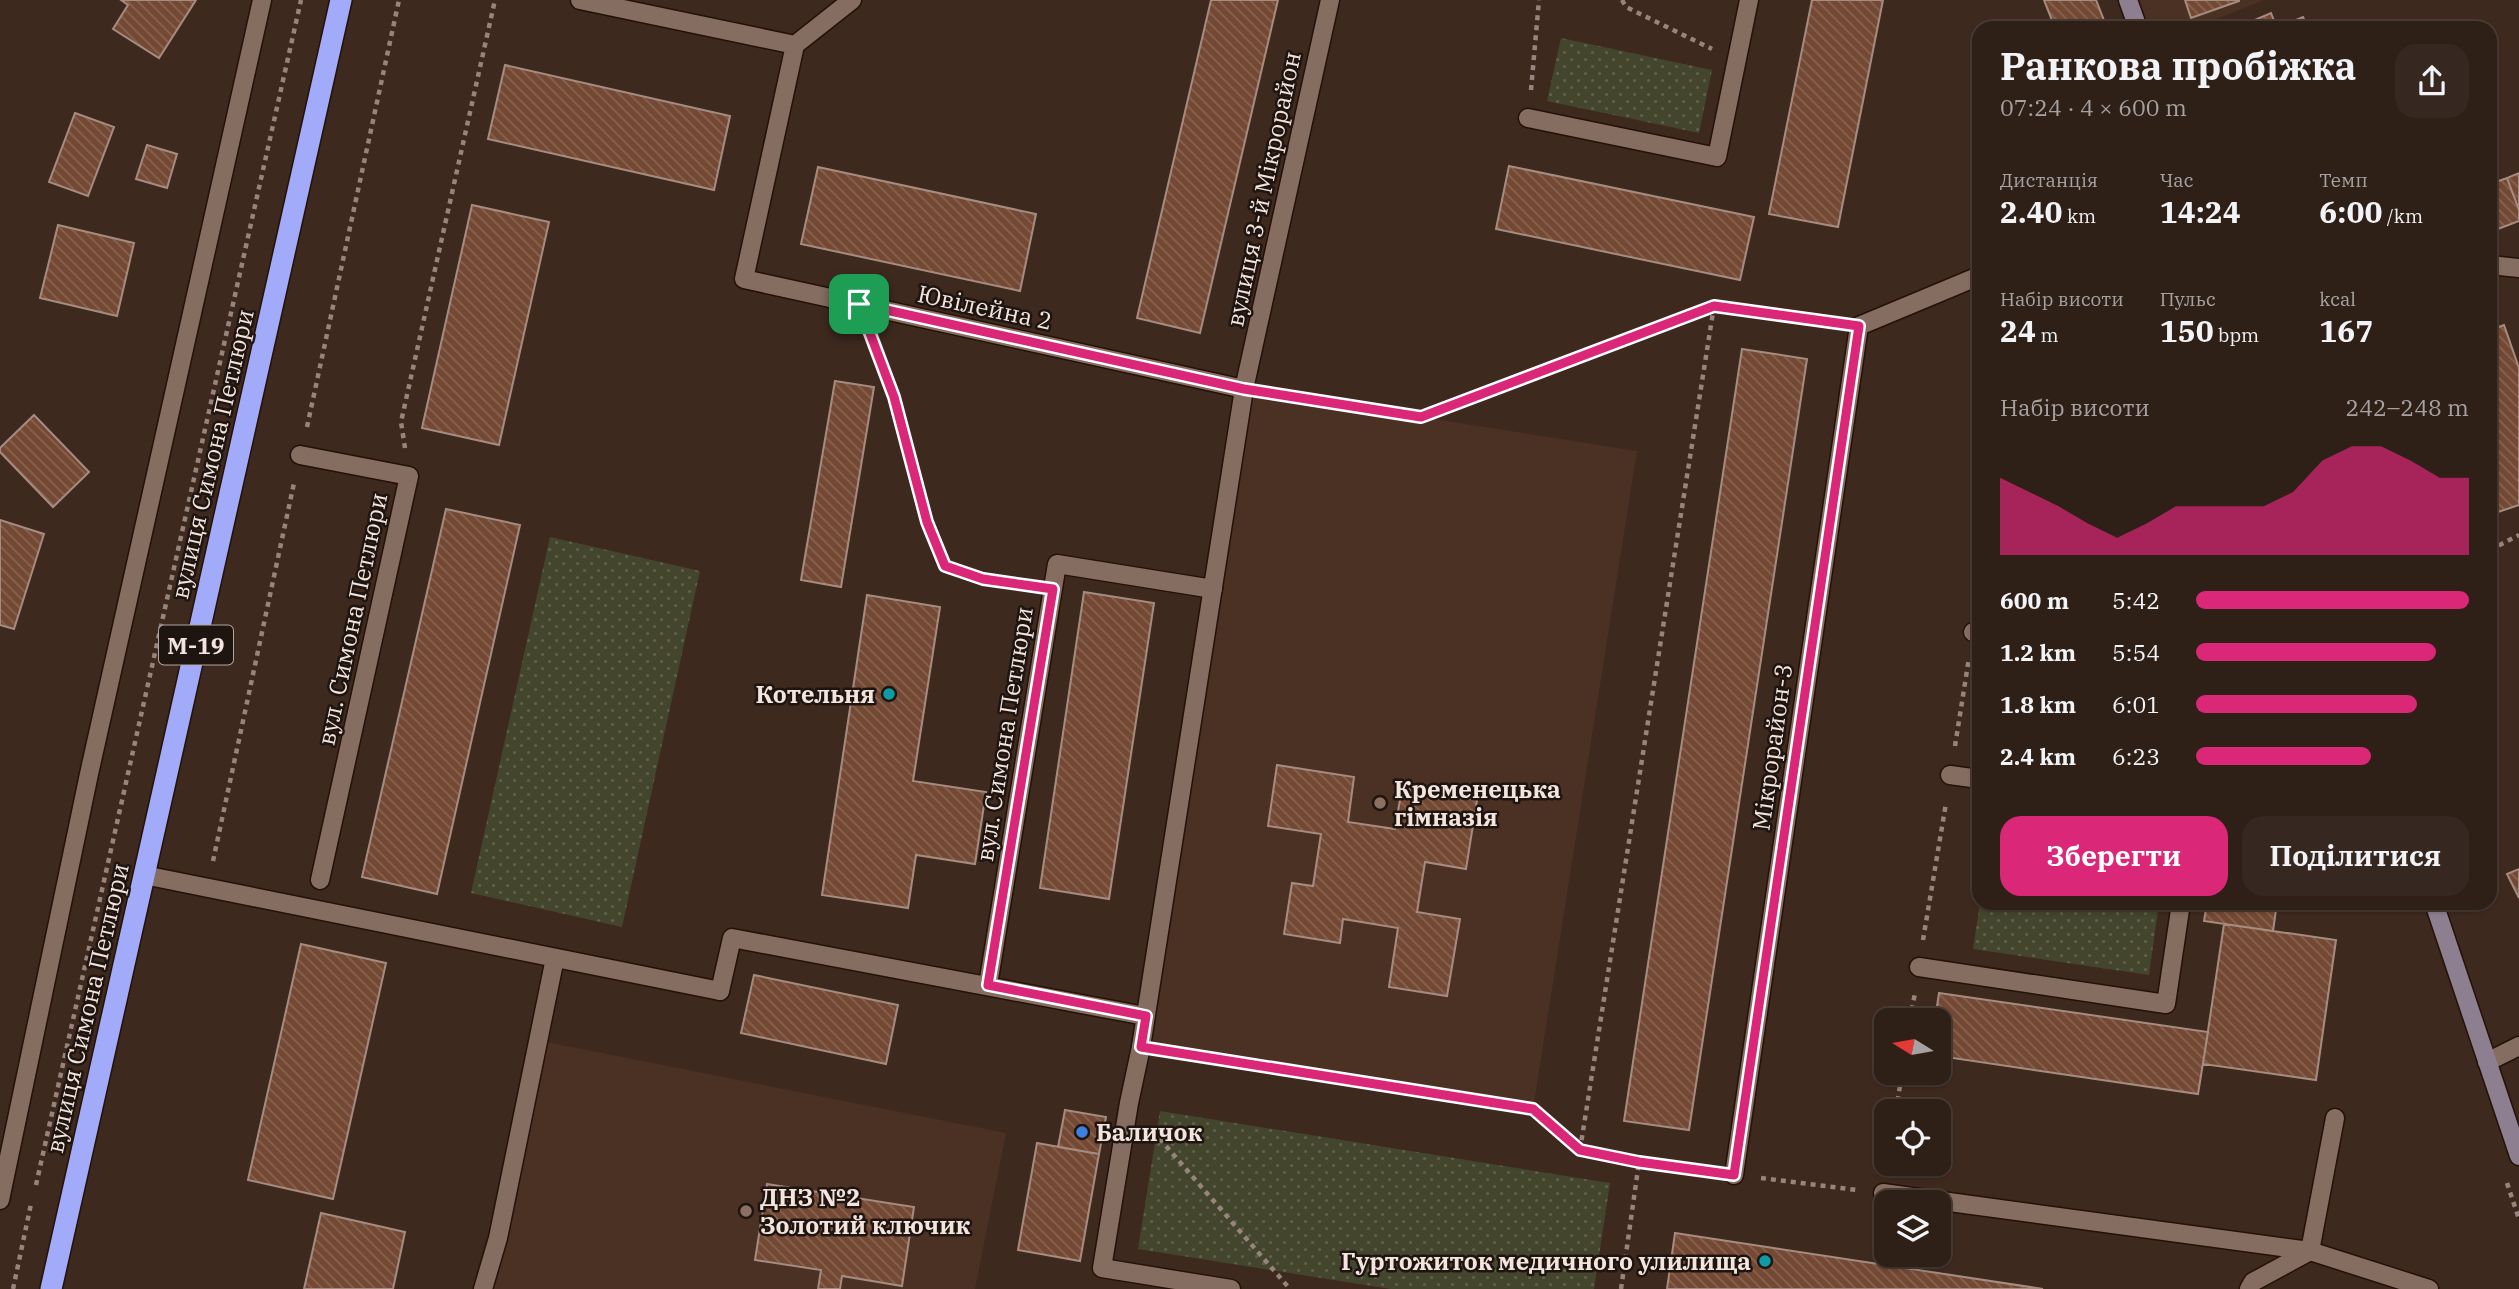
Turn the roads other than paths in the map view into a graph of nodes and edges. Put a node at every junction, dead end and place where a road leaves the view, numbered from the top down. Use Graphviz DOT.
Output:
graph roads {
  1 [pos="262,0"];
  2 [pos="341,0"];
  3 [pos="580,0"];
  4 [pos="852,0"];
  5 [pos="1330,0"];
  6 [pos="1749,0"];
  7 [pos="2129,0"];
  8 [pos="2136,21"];
  9 [pos="795,44"];
  10 [pos="1528,118"];
  11 [pos="2497,266"];
  12 [pos="2519,268"];
  13 [pos="1972,279"];
  14 [pos="1244,389"];
  15 [pos="300,455"];
  16 [pos="1213,589"];
  17 [pos="1950,775"];
  18 [pos="1972,778"];
  19 [pos="144,875"];
  20 [pos="320,880"];
  21 [pos="2180,910"];
  22 [pos="2436,910"];
  23 [pos="555,958"];
  24 [pos="1919,967"];
  25 [pos="988,985"];
  26 [pos="1146,1016"];
  27 [pos="2519,1046"];
  28 [pos="2487,1062"];
  29 [pos="2335,1118"];
  30 [pos="2519,1156"];
  31 [pos="1734,1175"];
  32 [pos="0,1200"];
  33 [pos="1951,1203"];
  34 [pos="2310,1251"];
  35 [pos="51,1289"];
  36 [pos="483,1289"];
  37 [pos="1231,1289"];
  38 [pos="2249,1289"];
  39 [pos="2429,1289"];
  1 -- 32 [label="street"];
  2 -- 19 [label="highway, вулиця Симона Петлюри / М-19"];
  3 -- 9 [label="street"];
  4 -- 9 [label="street"];
  5 -- 14 [label="street, вулиця 3-й Мікрорайон"];
  6 -- 10 [label="street"];
  7 -- 8 [label="street"];
  9 -- 14 [label="street, Ювілейна 2"];
  11 -- 12 [label="street"];
  13 -- 31 [label="street, Мікрорайон-3"];
  14 -- 16 [label="street, вулиця 3-й Мікрорайон"];
  15 -- 20 [label="street, вул. Симона Петлюри"];
  16 -- 25 [label="street, вул. Симона Петлюри"];
  16 -- 26 [label="street, вулиця 3-й Мікрорайон"];
  17 -- 18 [label="street"];
  19 -- 23 [label="street"];
  19 -- 35 [label="highway, вулиця Симона Петлюри / М-19"];
  21 -- 24 [label="street"];
  22 -- 28 [label="street"];
  23 -- 25 [label="street"];
  23 -- 36 [label="street"];
  25 -- 26 [label="street"];
  26 -- 37 [label="street, вулиця 3-й Мікрорайон"];
  27 -- 28 [label="street"];
  28 -- 30 [label="street"];
  29 -- 34 [label="street"];
  33 -- 34 [label="street"];
  34 -- 38 [label="street"];
  34 -- 39 [label="street"];
}
